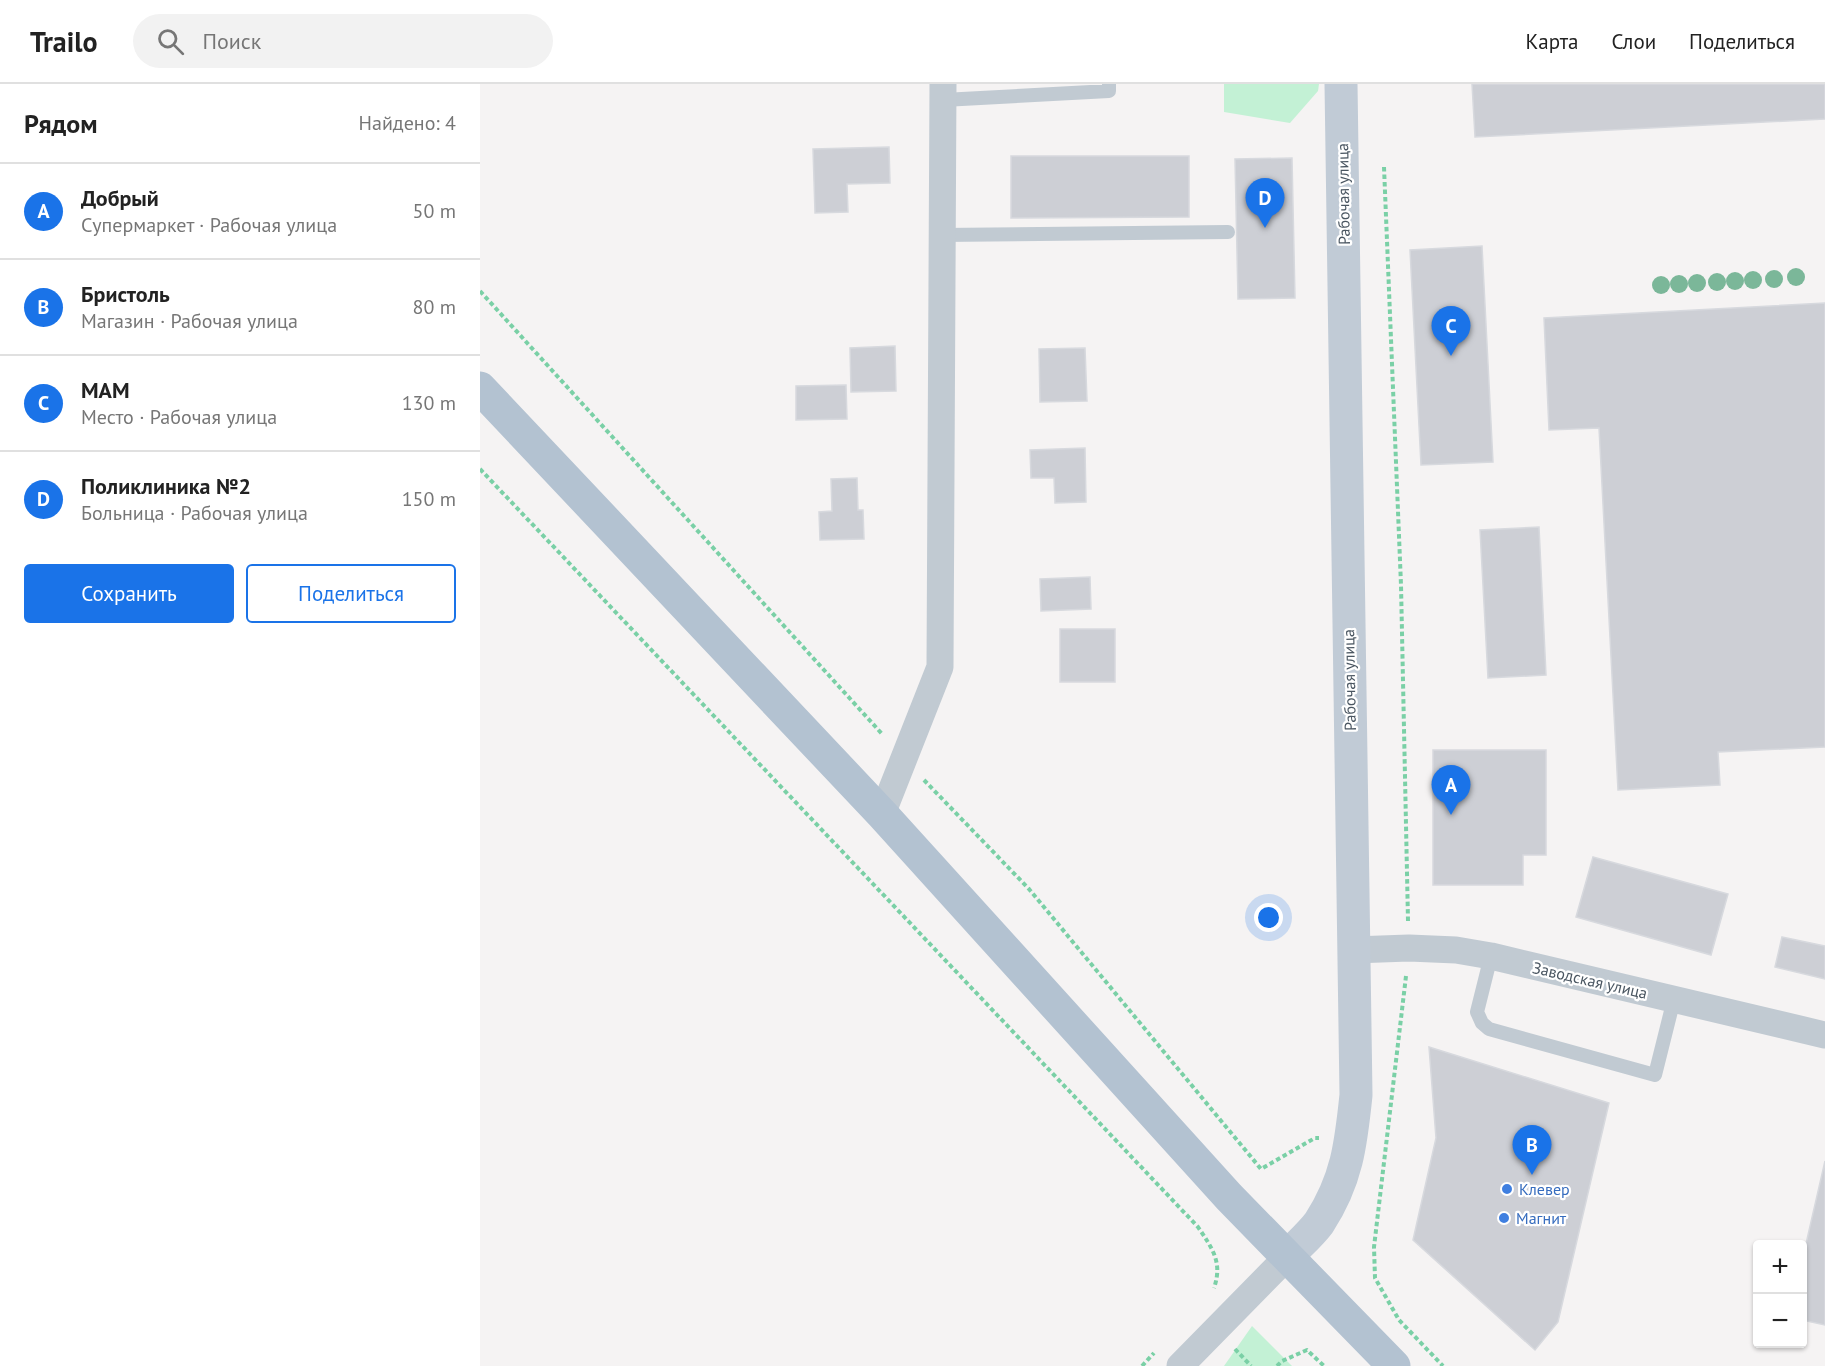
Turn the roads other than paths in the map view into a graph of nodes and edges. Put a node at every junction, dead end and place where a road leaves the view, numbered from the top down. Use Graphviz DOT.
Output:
graph roads {
  1 [pos="1109,84"];
  2 [pos="1341,84"];
  3 [pos="943,92"];
  4 [pos="1228,232"];
  5 [pos="941,235"];
  6 [pos="480,388"];
  7 [pos="882,814"];
  8 [pos="1353,950"];
  9 [pos="1491,956"];
  10 [pos="1674,999"];
  11 [pos="1825,1035"];
  12 [pos="1287,1257"];
  13 [pos="1383,1355"];
  14 [pos="1180,1366"];
  1 -- 3 [label="lane"];
  2 -- 8 [label="street, Рабочая улица"];
  3 -- 5 [label="street"];
  4 -- 5 [label="lane"];
  5 -- 7 [label="street"];
  6 -- 7 [label="main road"];
  7 -- 12 [label="main road"];
  8 -- 9 [label="street, Заводская улица"];
  8 -- 12 [label="street, Рабочая улица"];
  9 -- 10 [label="street, Заводская улица"];
  9 -- 10 [label="lane"];
  10 -- 11 [label="street, Заводская улица"];
  12 -- 13 [label="main road"];
  12 -- 14 [label="street"];
}
